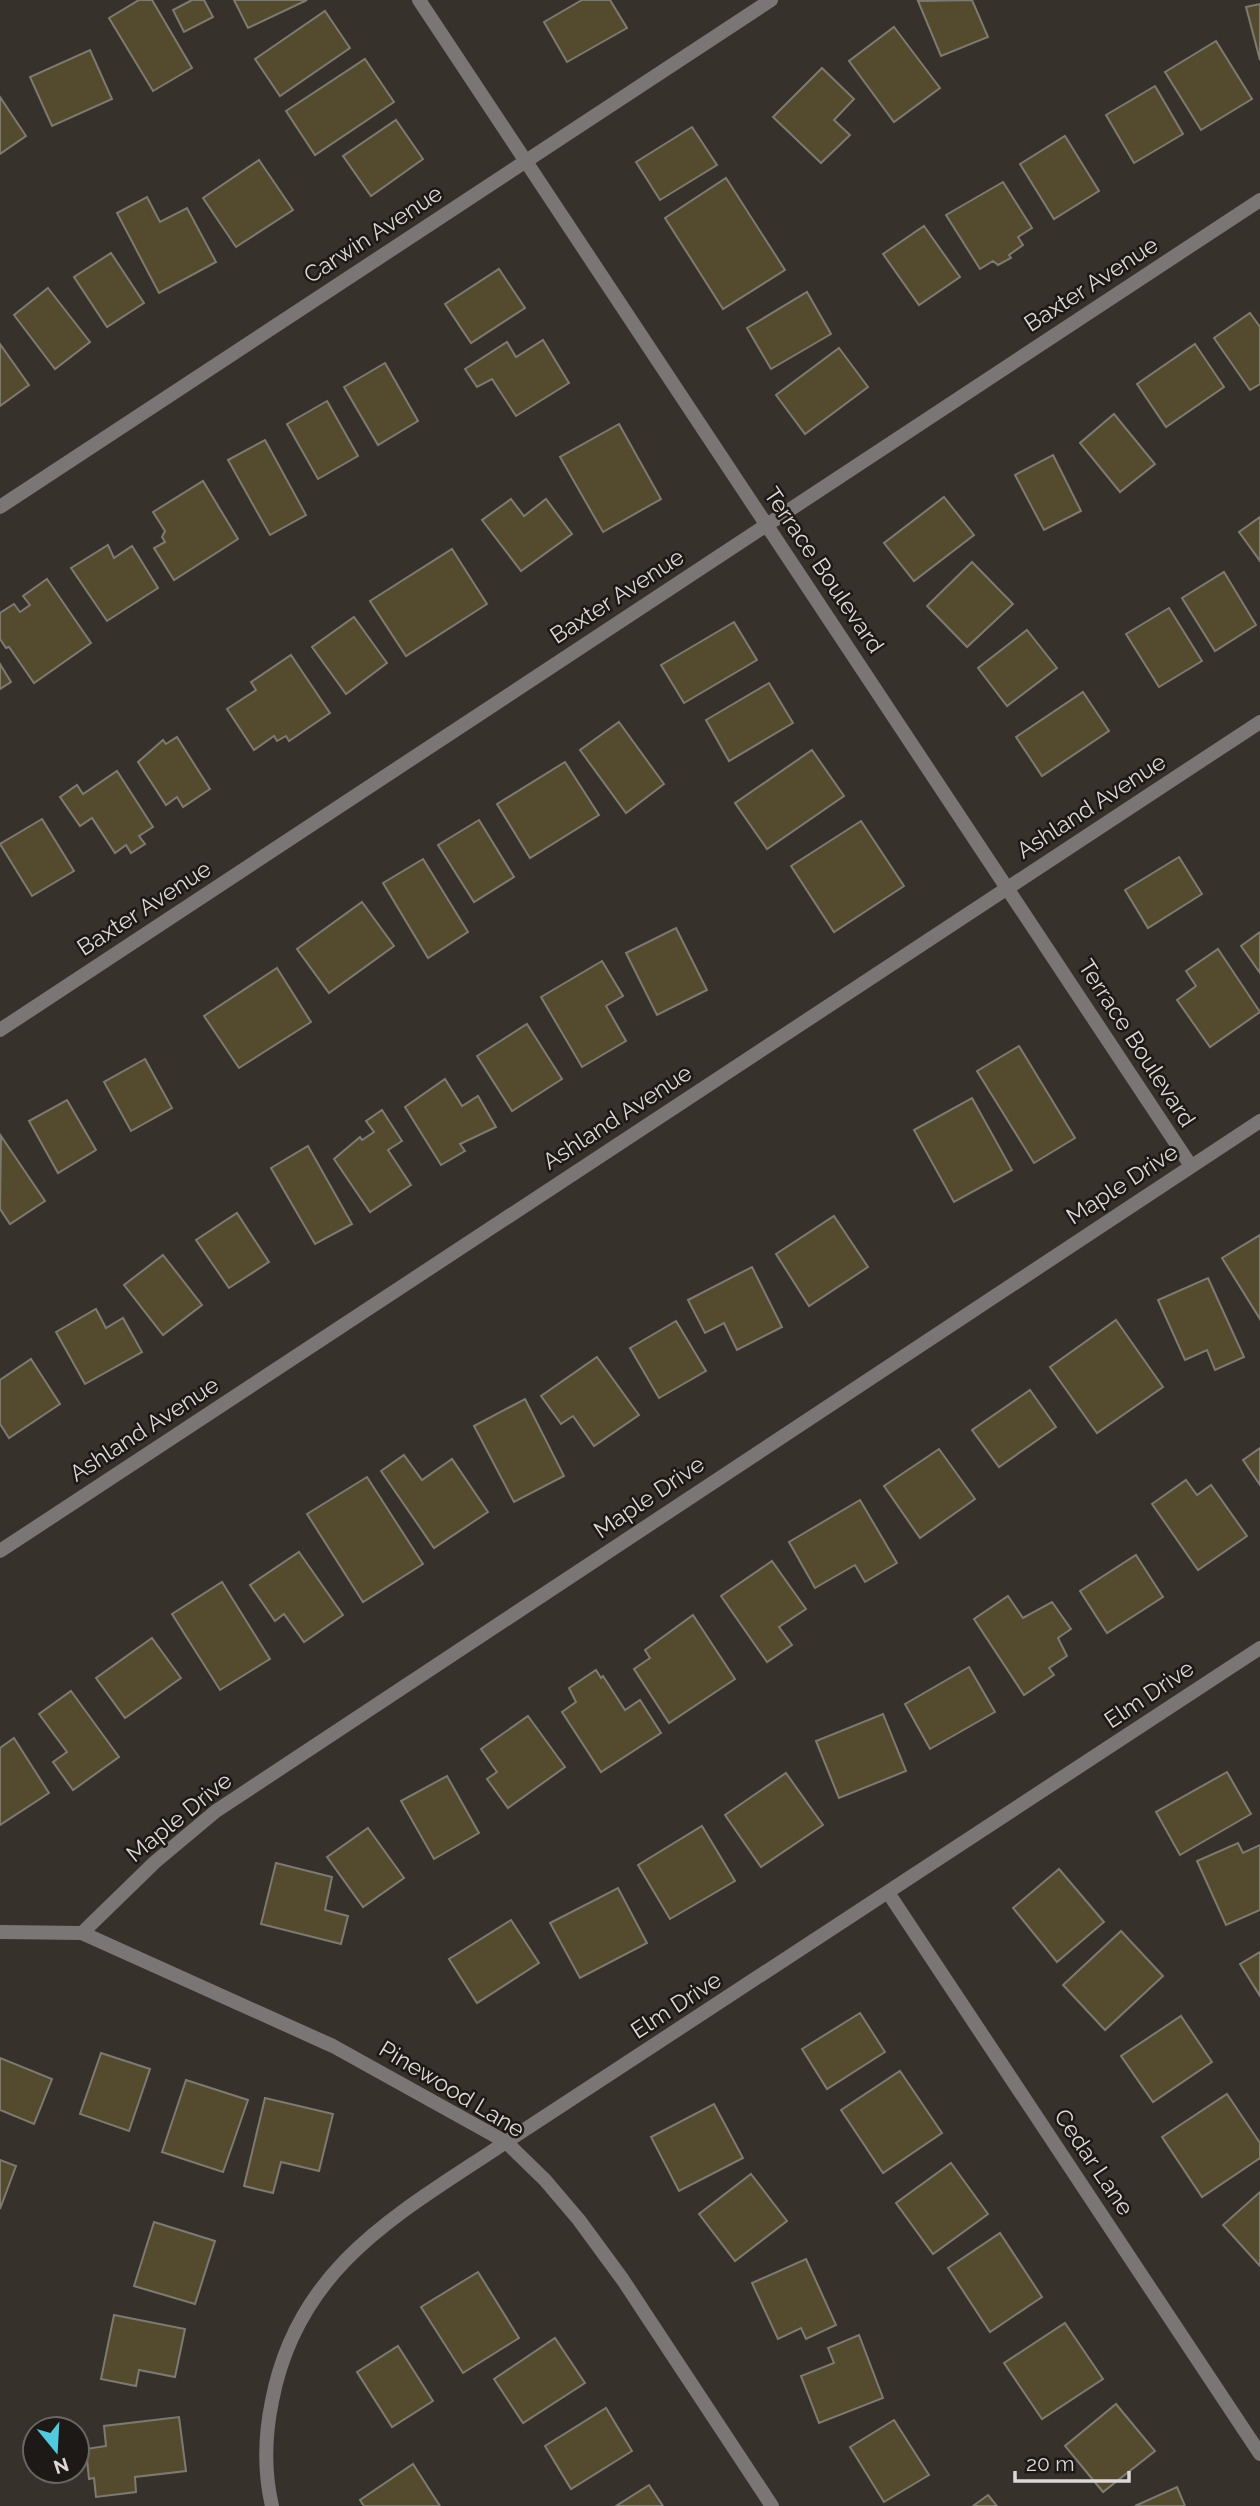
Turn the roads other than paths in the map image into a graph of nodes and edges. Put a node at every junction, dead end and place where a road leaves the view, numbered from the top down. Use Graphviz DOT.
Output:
graph roads {
  1 [pos="419,0"];
  2 [pos="771,0"];
  3 [pos="526,161"];
  4 [pos="1260,200"];
  5 [pos="0,507"];
  6 [pos="766,524"];
  7 [pos="1260,722"];
  8 [pos="1008,887"];
  9 [pos="0,1030"];
  10 [pos="1260,1121"];
  11 [pos="1191,1166"];
  12 [pos="0,1551"];
  13 [pos="1258,1654"];
  14 [pos="889,1894"];
  15 [pos="0,1932"];
  16 [pos="82,1933"];
  17 [pos="506,2142"];
  18 [pos="1260,2454"];
  19 [pos="272,2506"];
  20 [pos="772,2506"];
  1 -- 3 [label="street, Terrace Boulevard"];
  2 -- 3 [label="street, Carwin Avenue"];
  3 -- 5 [label="street, Carwin Avenue"];
  3 -- 6 [label="street, Terrace Boulevard"];
  4 -- 6 [label="street, Baxter Avenue"];
  6 -- 8 [label="street, Terrace Boulevard"];
  6 -- 9 [label="street, Baxter Avenue"];
  7 -- 8 [label="street, Ashland Avenue"];
  8 -- 11 [label="street, Terrace Boulevard"];
  8 -- 12 [label="street, Ashland Avenue"];
  10 -- 11 [label="street, Maple Drive"];
  11 -- 16 [label="street, Maple Drive"];
  13 -- 14 [label="street, Elm Drive"];
  14 -- 17 [label="street, Elm Drive"];
  14 -- 18 [label="street, Cedar Lane"];
  15 -- 16 [label="street"];
  16 -- 17 [label="street, Pinewood Lane"];
  17 -- 19 [label="street, Elm Drive"];
  17 -- 20 [label="street, Pinewood Lane"];
}
